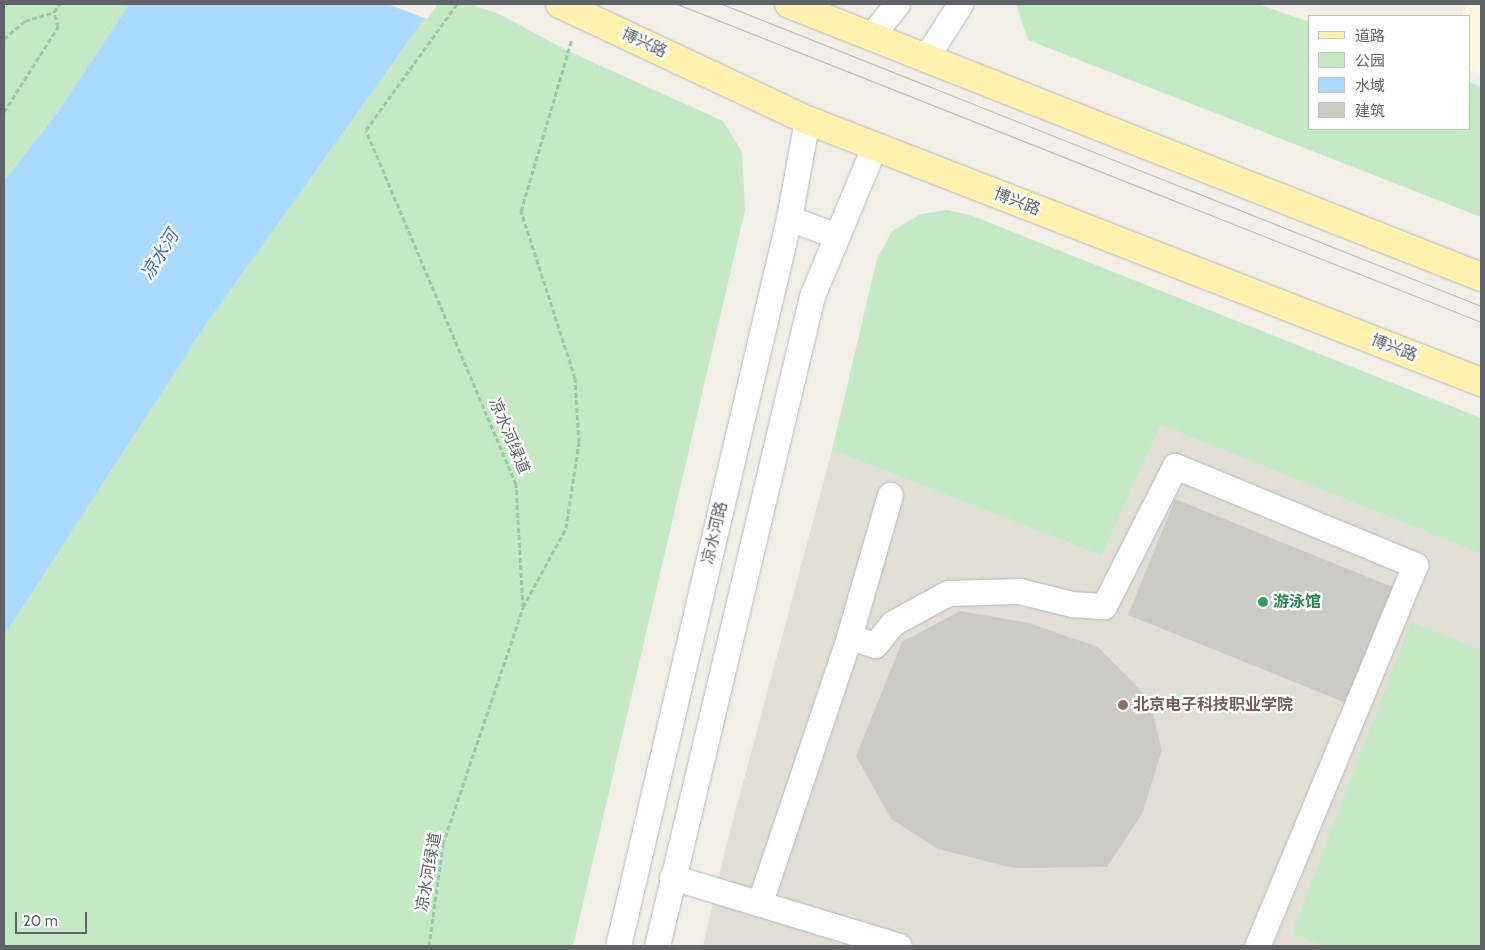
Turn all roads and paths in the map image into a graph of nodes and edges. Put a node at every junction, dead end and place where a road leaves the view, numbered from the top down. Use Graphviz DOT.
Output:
graph roads {
  1 [pos="60,4"];
  2 [pos="457,4"];
  3 [pos="560,4"];
  4 [pos="790,4"];
  5 [pos="897,4"];
  6 [pos="960,4"];
  7 [pos="54,12"];
  8 [pos="573,36"];
  9 [pos="871,36"];
  10 [pos="4,39"];
  11 [pos="925,59"];
  12 [pos="4,112"];
  13 [pos="807,120"];
  14 [pos="874,147"];
  15 [pos="789,218"];
  16 [pos="837,236"];
  17 [pos="1481,277"];
  18 [pos="1481,382"];
  19 [pos="890,495"];
  20 [pos="523,607"];
  21 [pos="850,637"];
  22 [pos="672,876"];
  23 [pos="760,902"];
  24 [pos="887,945"];
  25 [pos="429,946"];
  26 [pos="618,946"];
  27 [pos="657,946"];
  28 [pos="1257,946"];
  1 -- 7 [label="path"];
  2 -- 20 [label="path, 凉水河绿道"];
  3 -- 13 [label="main road, 博兴路"];
  4 -- 9 [label="main road"];
  5 -- 9 [label="street"];
  6 -- 11 [label="street"];
  7 -- 10 [label="path"];
  7 -- 12 [label="path"];
  8 -- 20 [label="path"];
  9 -- 11 [label="main road"];
  11 -- 17 [label="main road"];
  13 -- 14 [label="main road, 博兴路"];
  13 -- 15 [label="street, 凉水河路"];
  14 -- 16 [label="street"];
  14 -- 18 [label="main road, 博兴路"];
  15 -- 16 [label="street"];
  15 -- 26 [label="street, 凉水河路"];
  16 -- 22 [label="street"];
  19 -- 21 [label="street"];
  20 -- 25 [label="path, 凉水河绿道"];
  21 -- 23 [label="street"];
  21 -- 28 [label="street"];
  22 -- 23 [label="street"];
  22 -- 27 [label="street"];
  23 -- 24 [label="street"];
}
